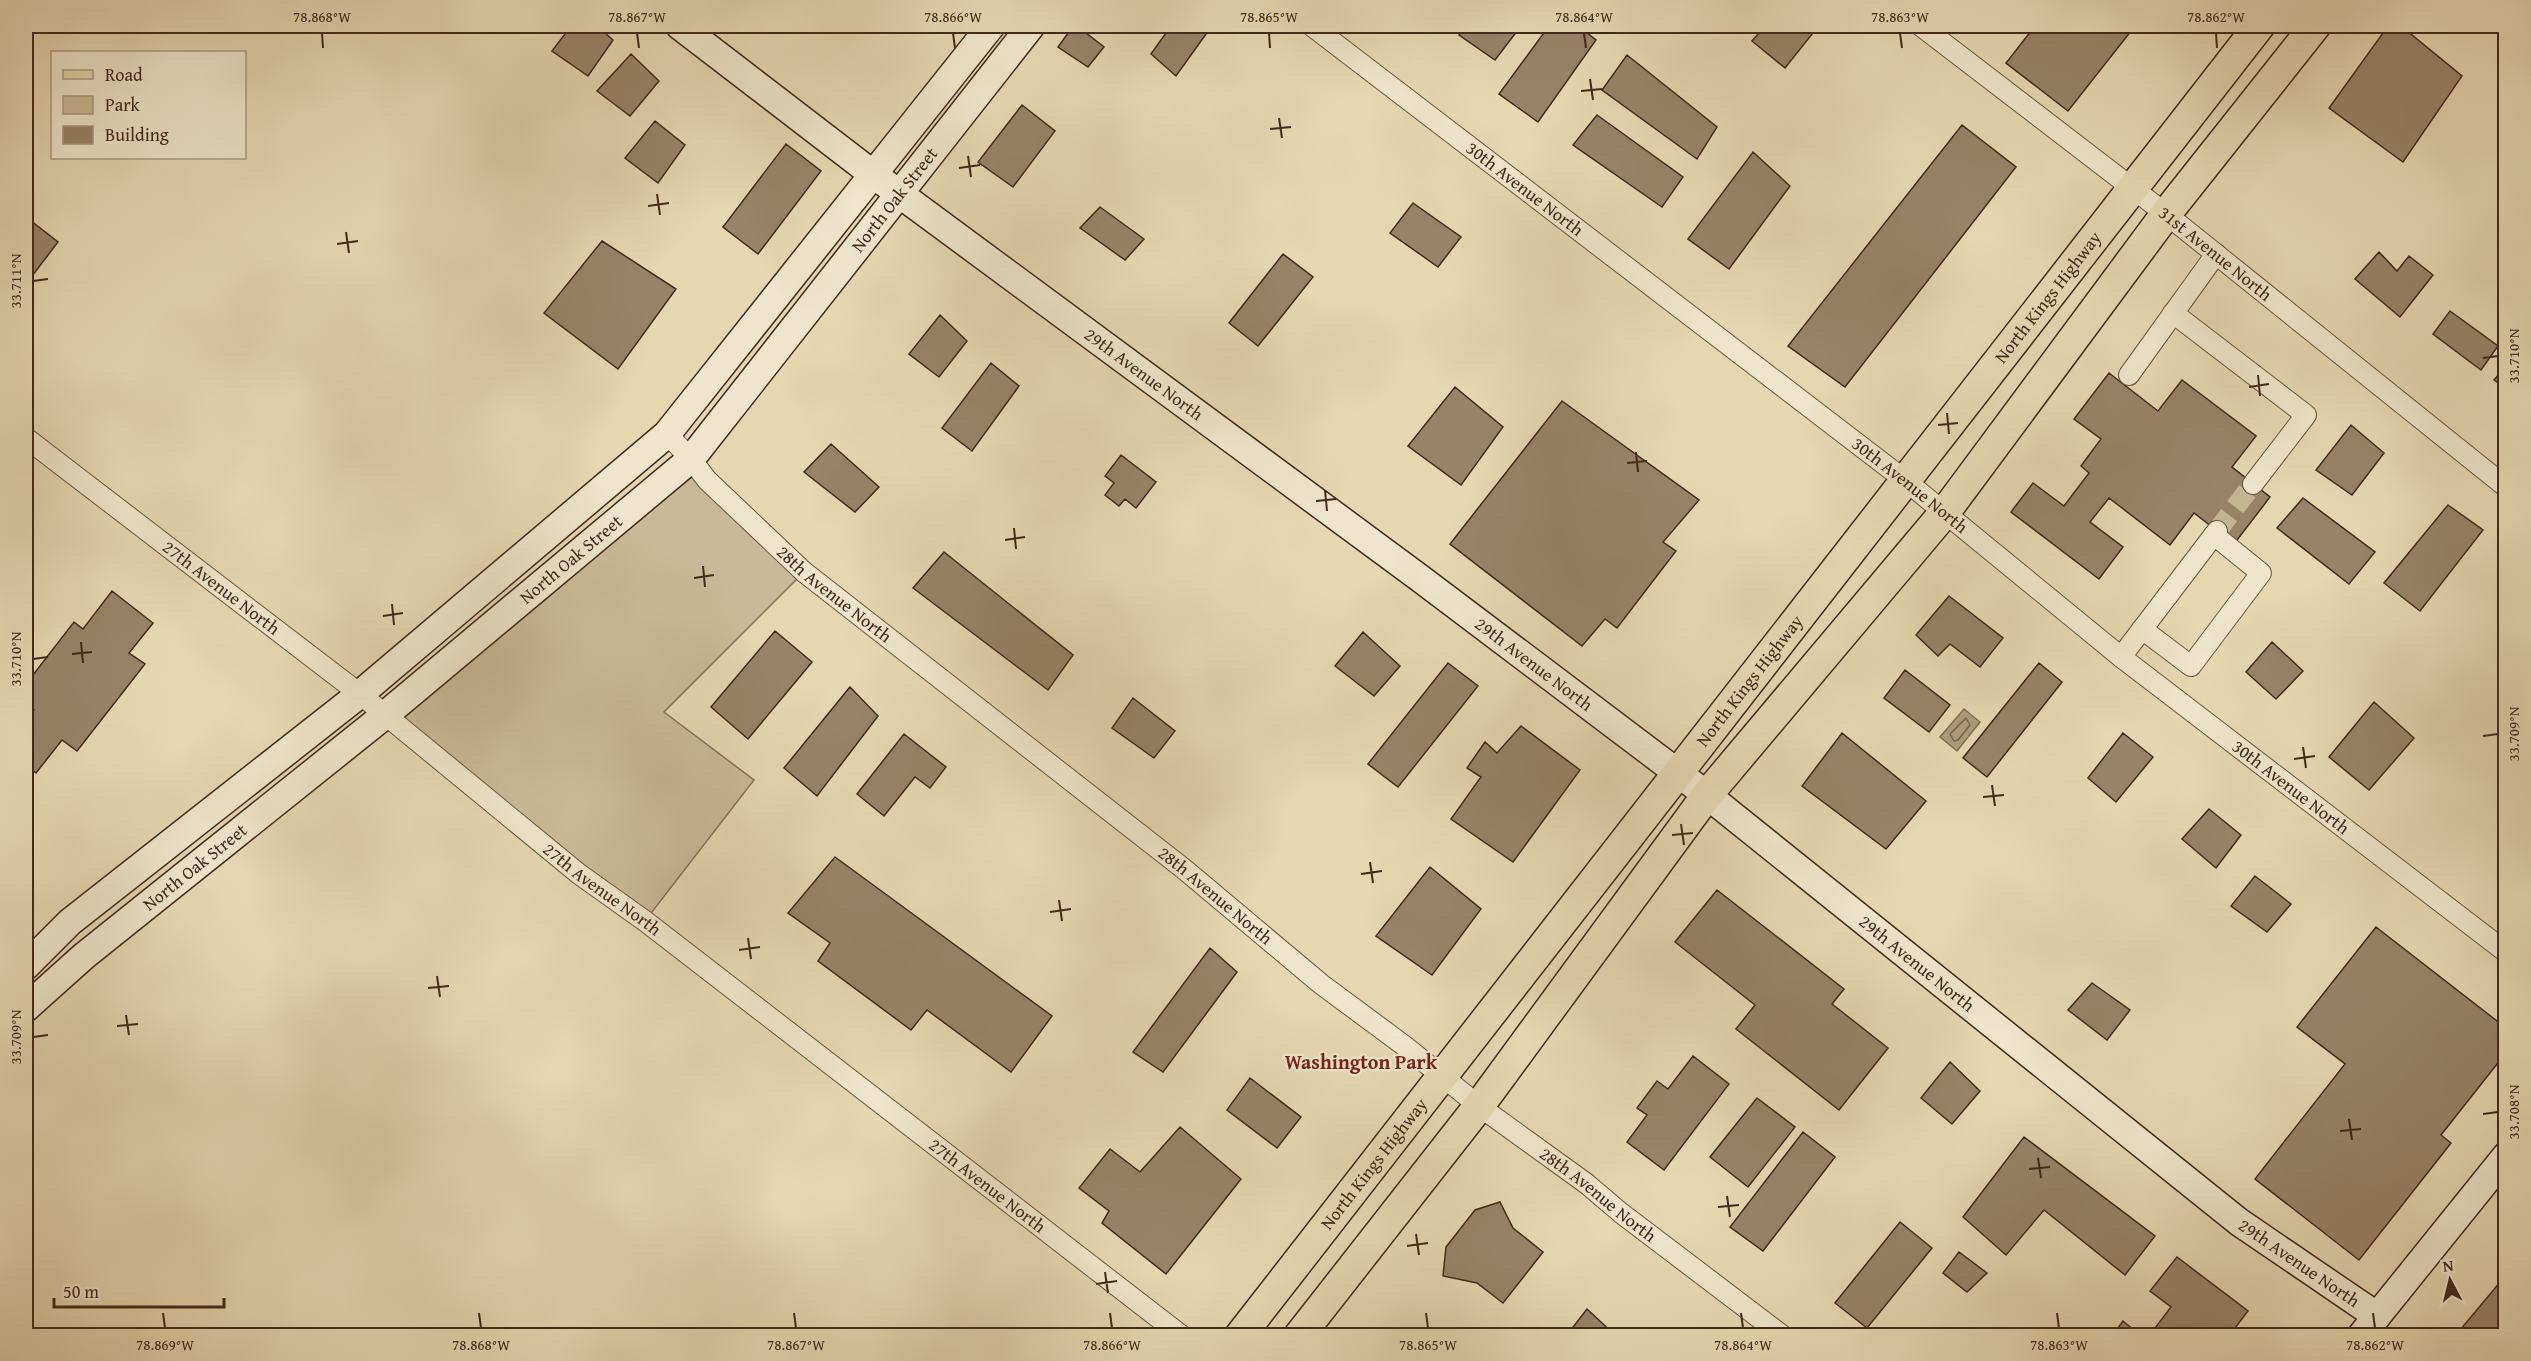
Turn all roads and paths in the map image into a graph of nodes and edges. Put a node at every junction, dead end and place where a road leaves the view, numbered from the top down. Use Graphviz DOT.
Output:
graph roads {
  1 [pos="680,26"];
  2 [pos="991,26"];
  3 [pos="1031,26"];
  4 [pos="1312,26"];
  5 [pos="1921,26"];
  6 [pos="2259,26"];
  7 [pos="2315,26"];
  8 [pos="874,175"];
  9 [pos="2132,188"];
  10 [pos="899,194"];
  11 [pos="2166,214"];
  12 [pos="2216,254"];
  13 [pos="2173,314"];
  14 [pos="2129,375"];
  15 [pos="667,434"];
  16 [pos="26,438"];
  17 [pos="692,459"];
  18 [pos="1906,481"];
  19 [pos="2253,484"];
  20 [pos="2505,487"];
  21 [pos="1945,512"];
  22 [pos="2142,629"];
  23 [pos="2121,657"];
  24 [pos="360,694"];
  25 [pos="385,715"];
  26 [pos="1678,773"];
  27 [pos="1707,795"];
  28 [pos="2505,952"];
  29 [pos="26,966"];
  30 [pos="26,1008"];
  31 [pos="1443,1076"];
  32 [pos="1479,1106"];
  33 [pos="2505,1156"];
  34 [pos="2369,1326"];
  35 [pos="1182,1335"];
  36 [pos="1240,1335"];
  37 [pos="1299,1335"];
  38 [pos="1783,1335"];
  1 -- 8 [label="main road, 29th Avenue North"];
  2 -- 8 [label="main road, North Oak Street"];
  3 -- 10 [label="main road, North Oak Street"];
  4 -- 18 [label="street, 30th Avenue North"];
  5 -- 9 [label="street, 31st Avenue North"];
  6 -- 9 [label="main road, North Kings Highway"];
  7 -- 11 [label="main road, North Kings Highway"];
  8 -- 10 [label="main road, 29th Avenue North"];
  8 -- 15 [label="main road, North Oak Street"];
  9 -- 11 [label="street, 31st Avenue North"];
  9 -- 18 [label="main road, North Kings Highway"];
  10 -- 17 [label="main road, North Oak Street"];
  10 -- 26 [label="main road, 29th Avenue North"];
  11 -- 12 [label="street, 31st Avenue North"];
  11 -- 21 [label="main road, North Kings Highway"];
  12 -- 13 [label="street"];
  12 -- 20 [label="street, 31st Avenue North"];
  13 -- 14 [label="street"];
  13 -- 19 [label="street"];
  15 -- 17 [label="street, 28th Avenue North"];
  15 -- 24 [label="main road, North Oak Street"];
  16 -- 24 [label="street, 27th Avenue North"];
  17 -- 25 [label="main road, North Oak Street"];
  17 -- 31 [label="street, 28th Avenue North"];
  18 -- 21 [label="street, 30th Avenue North"];
  18 -- 26 [label="main road, North Kings Highway"];
  21 -- 23 [label="street, 30th Avenue North"];
  21 -- 27 [label="main road, North Kings Highway"];
  22 -- 22 [label="street"];
  22 -- 23 [label="street"];
  23 -- 28 [label="street, 30th Avenue North"];
  24 -- 25 [label="street, 27th Avenue North"];
  24 -- 29 [label="main road, North Oak Street"];
  25 -- 30 [label="main road, North Oak Street"];
  25 -- 35 [label="street, 27th Avenue North"];
  26 -- 27 [label="main road, 29th Avenue North"];
  26 -- 31 [label="main road, North Kings Highway"];
  27 -- 32 [label="main road, North Kings Highway"];
  27 -- 34 [label="main road, 29th Avenue North"];
  31 -- 32 [label="street, 28th Avenue North"];
  31 -- 36 [label="main road, North Kings Highway"];
  32 -- 37 [label="main road, North Kings Highway"];
  32 -- 38 [label="street, 28th Avenue North"];
  33 -- 34 [label="main road"];
}
